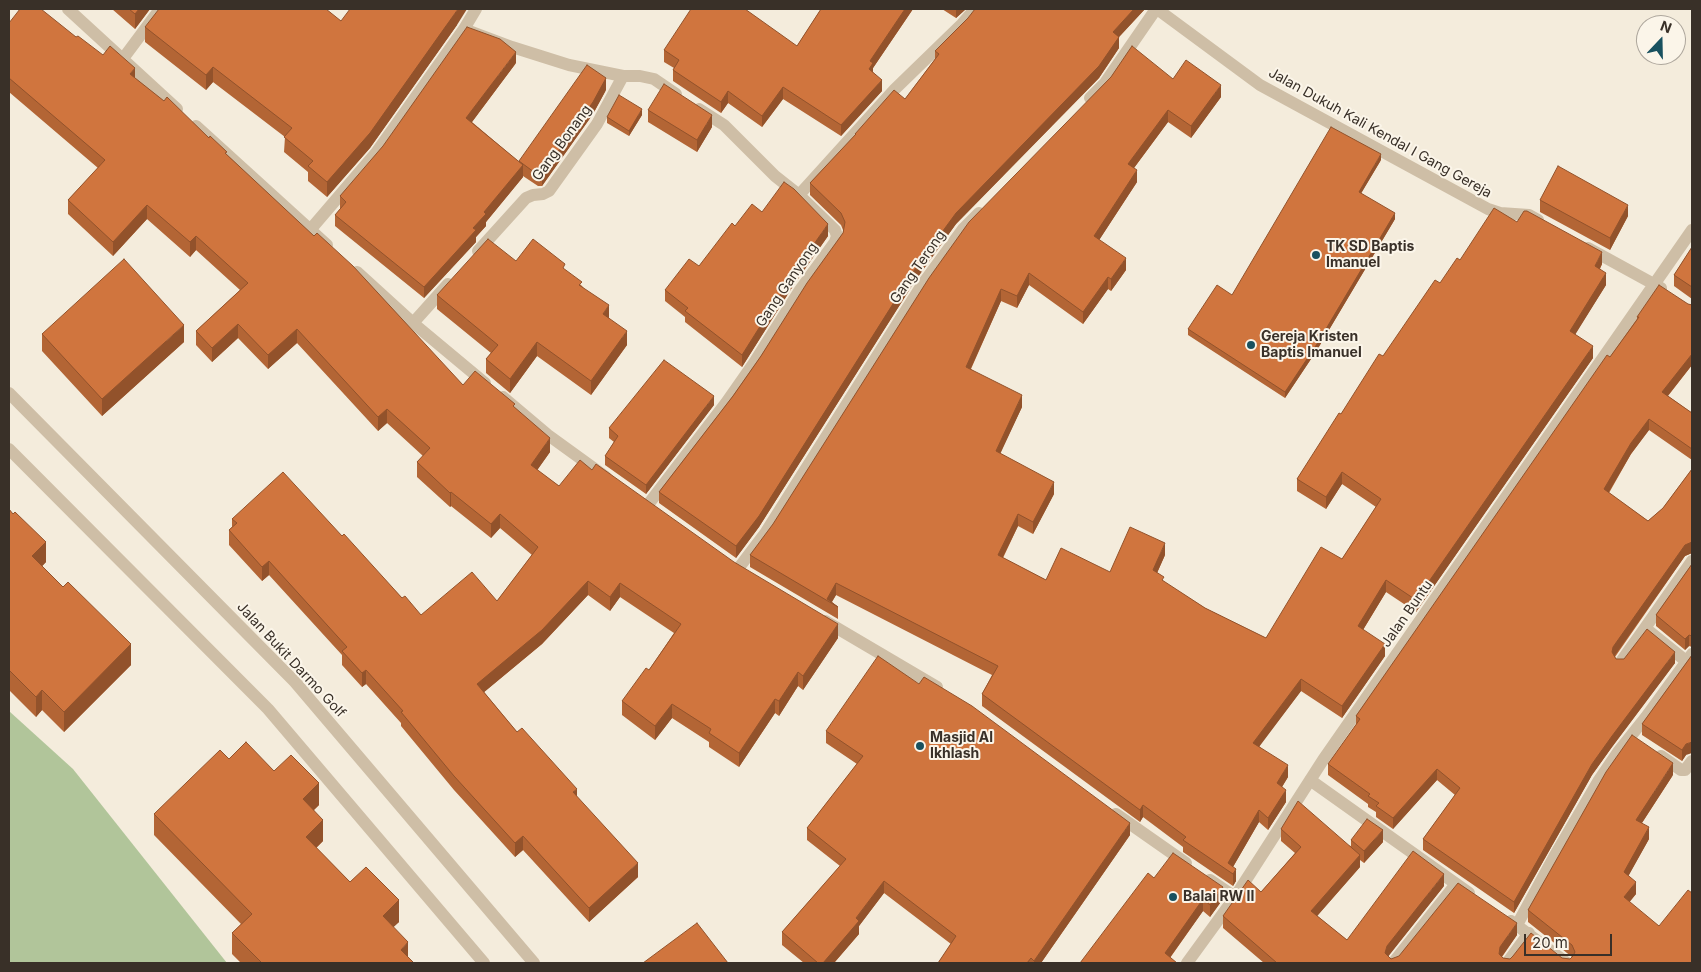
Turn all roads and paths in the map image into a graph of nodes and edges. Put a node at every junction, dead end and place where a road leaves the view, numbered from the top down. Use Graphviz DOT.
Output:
graph roads {
  1 [pos="68,9"];
  2 [pos="160,9"];
  3 [pos="476,9"];
  4 [pos="975,9"];
  5 [pos="1156,9"];
  6 [pos="464,29"];
  7 [pos="122,60"];
  8 [pos="623,76"];
  9 [pos="1078,110"];
  10 [pos="799,195"];
  11 [pos="988,204"];
  12 [pos="1546,225"];
  13 [pos="310,230"];
  14 [pos="1692,230"];
  15 [pos="1579,243"];
  16 [pos="470,260"];
  17 [pos="457,274"];
  18 [pos="1655,284"];
  19 [pos="1670,294"];
  20 [pos="412,323"];
  21 [pos="9,393"];
  22 [pos="9,448"];
  23 [pos="617,484"];
  24 [pos="647,506"];
  25 [pos="1692,561"];
  26 [pos="739,569"];
  27 [pos="815,615"];
  28 [pos="1645,628"];
  29 [pos="1689,658"];
  30 [pos="1620,662"];
  31 [pos="946,692"];
  32 [pos="1652,751"];
  33 [pos="1692,761"];
  34 [pos="1310,780"];
  35 [pos="1104,805"];
  36 [pos="1456,884"];
  37 [pos="1235,897"];
  38 [pos="1479,899"];
  39 [pos="1502,915"];
  40 [pos="1517,925"];
  41 [pos="1529,933"];
  42 [pos="484,963"];
  43 [pos="534,963"];
  44 [pos="1187,963"];
  45 [pos="1393,963"];
  46 [pos="1507,963"];
  47 [pos="1567,963"];
  1 -- 7 [label="street"];
  2 -- 7 [label="street"];
  3 -- 6 [label="street"];
  4 -- 10 [label="street"];
  5 -- 9 [label="street"];
  5 -- 12 [label="street, Jalan Dukuh Kali Kendal I Gang Gereja"];
  6 -- 8 [label="street"];
  6 -- 13 [label="street"];
  7 -- 13 [label="street"];
  8 -- 10 [label="street"];
  8 -- 16 [label="street, Gang Bonang"];
  10 -- 24 [label="street, Gang Ganyong"];
  11 -- 26 [label="street, Gang Terong"];
  13 -- 20 [label="street"];
  14 -- 18 [label="street, Jalan Buntu"];
  15 -- 18 [label="street"];
  17 -- 20 [label="street"];
  18 -- 19 [label="street"];
  18 -- 34 [label="street, Jalan Buntu"];
  20 -- 23 [label="street"];
  21 -- 43 [label="street, Jalan Bukit Darmo Golf"];
  22 -- 42 [label="street"];
  25 -- 28 [label="street"];
  27 -- 31 [label="street"];
  28 -- 29 [label="street"];
  28 -- 30 [label="street"];
  29 -- 40 [label="street"];
  32 -- 33 [label="street"];
  34 -- 36 [label="street"];
  34 -- 37 [label="street, Jalan Buntu"];
  35 -- 37 [label="street"];
  36 -- 38 [label="street"];
  36 -- 45 [label="street"];
  37 -- 44 [label="street, Jalan Buntu"];
  39 -- 40 [label="street"];
  40 -- 41 [label="street"];
  41 -- 46 [label="street"];
  41 -- 47 [label="street"];
}
